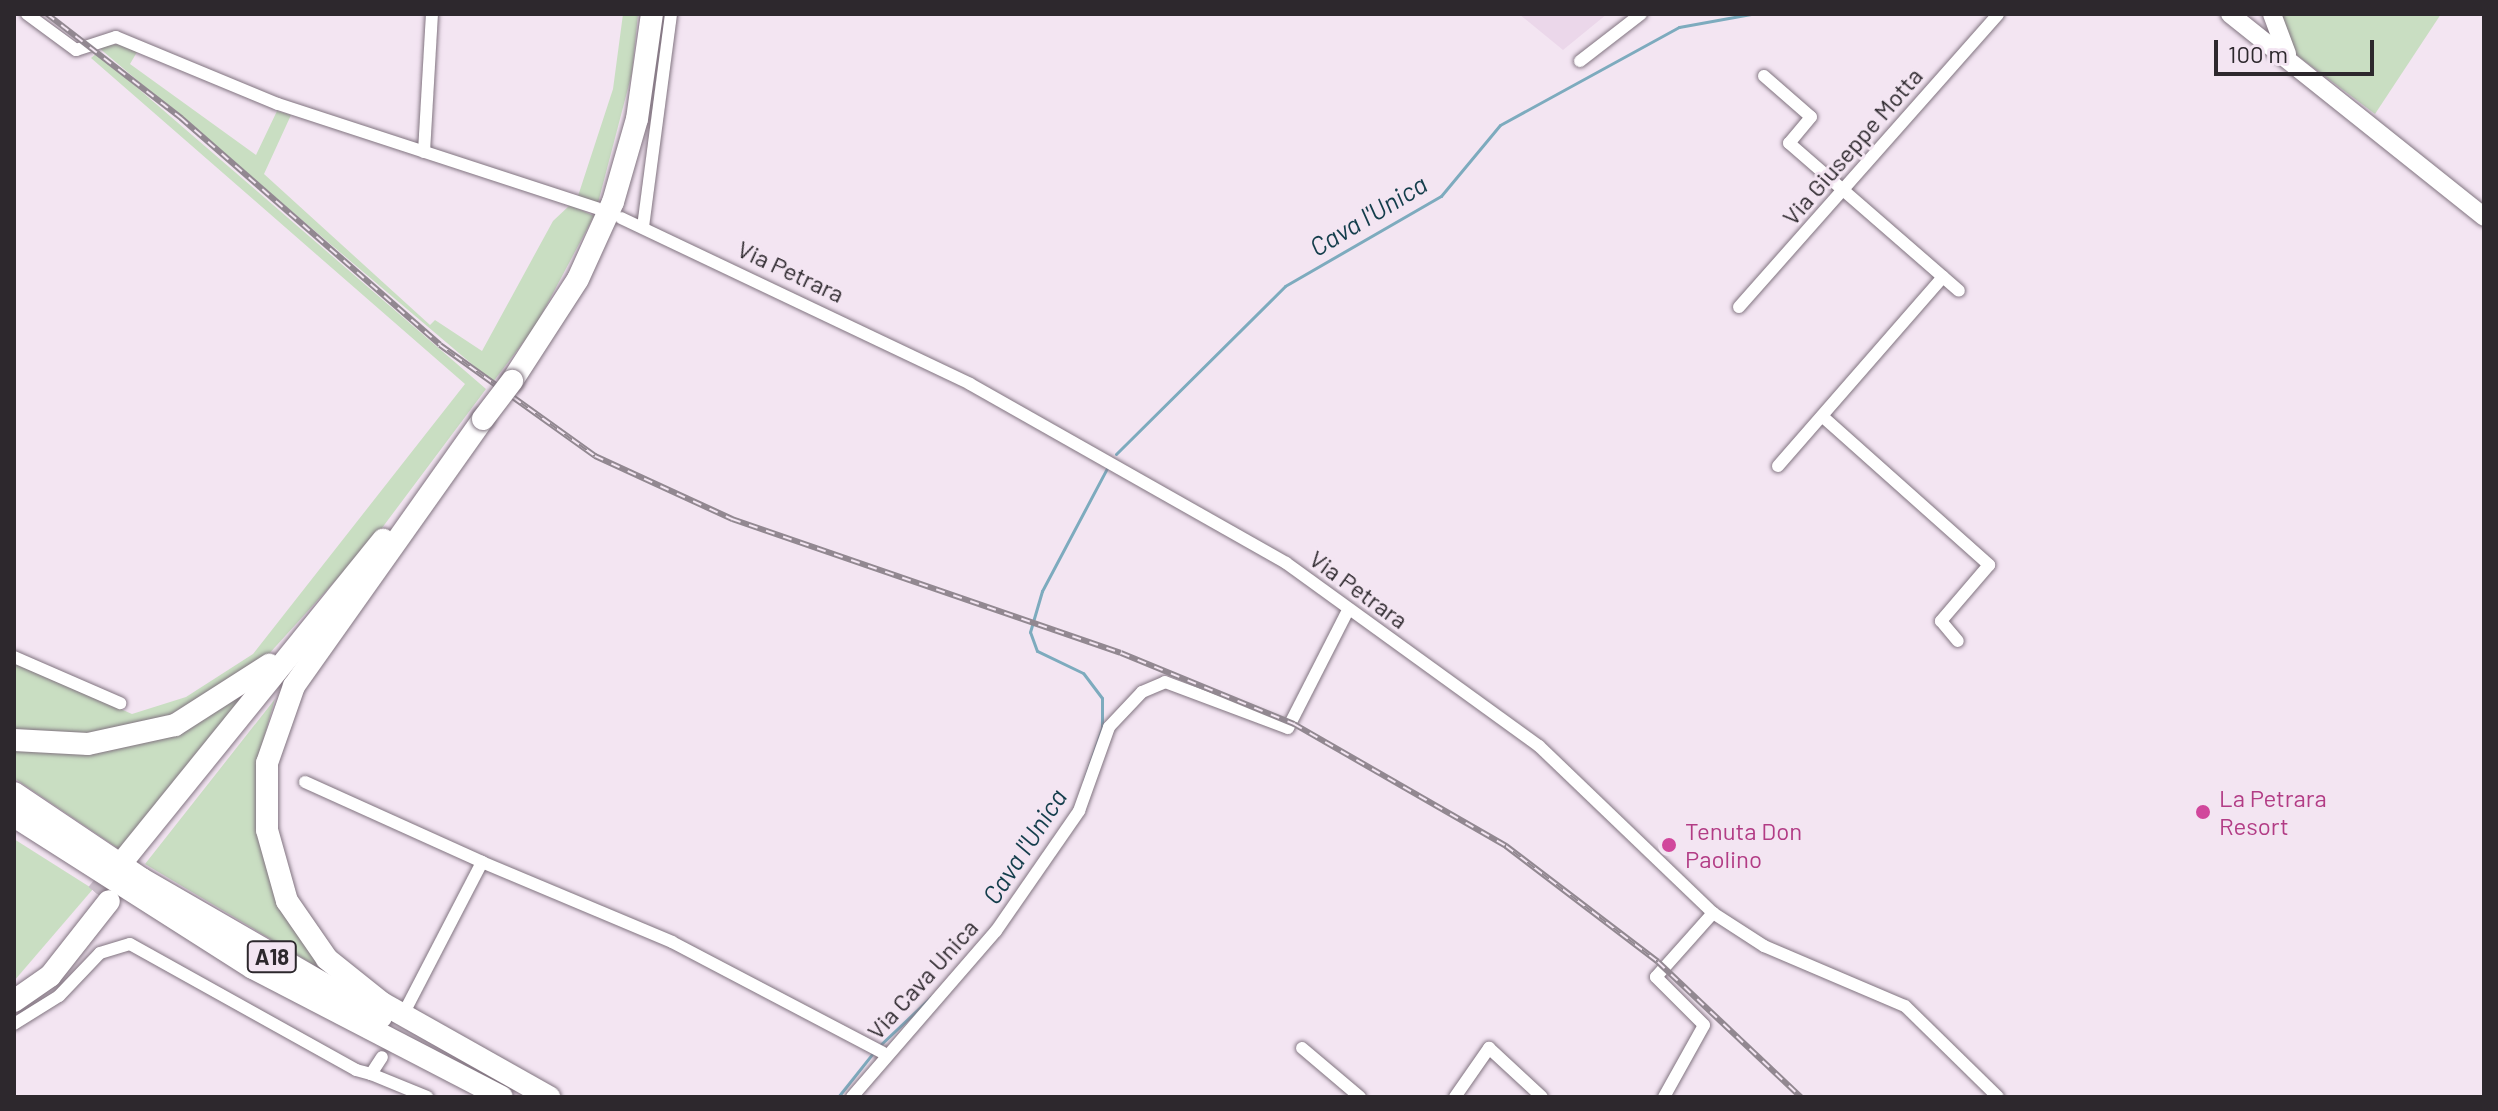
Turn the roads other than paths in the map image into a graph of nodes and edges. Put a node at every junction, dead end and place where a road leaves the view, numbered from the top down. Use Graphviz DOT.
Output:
graph roads {
  1 [pos="27,14"];
  2 [pos="432,14"];
  3 [pos="652,14"];
  4 [pos="671,14"];
  5 [pos="1641,14"];
  6 [pos="1998,14"];
  7 [pos="2272,15"];
  8 [pos="2236,19"];
  9 [pos="1580,61"];
  10 [pos="1764,76"];
  11 [pos="2322,86"];
  12 [pos="424,152"];
  13 [pos="1842,189"];
  14 [pos="597,208"];
  15 [pos="2484,217"];
  16 [pos="621,218"];
  17 [pos="643,227"];
  18 [pos="1943,277"];
  19 [pos="1959,291"];
  20 [pos="1739,307"];
  21 [pos="1822,416"];
  22 [pos="1778,466"];
  23 [pos="420,501"];
  24 [pos="387,549"];
  25 [pos="358,572"];
  26 [pos="1348,610"];
  27 [pos="1958,641"];
  28 [pos="14,657"];
  29 [pos="120,703"];
  30 [pos="14,740"];
  31 [pos="305,782"];
  32 [pos="14,793"];
  33 [pos="14,816"];
  34 [pos="14,834"];
  35 [pos="482,862"];
  36 [pos="1713,913"];
  37 [pos="14,988"];
  38 [pos="14,1001"];
  39 [pos="408,1005"];
  40 [pos="14,1024"];
  41 [pos="1302,1048"];
  42 [pos="883,1053"];
  43 [pos="382,1057"];
  44 [pos="371,1074"];
  45 [pos="457,1074"];
  46 [pos="427,1097"];
  47 [pos="502,1097"];
  48 [pos="546,1097"];
  49 [pos="852,1097"];
  50 [pos="1360,1097"];
  51 [pos="1455,1097"];
  52 [pos="1542,1097"];
  53 [pos="1664,1097"];
  54 [pos="1998,1097"];
  1 -- 12 [label="street"];
  2 -- 12 [label="street"];
  3 -- 23 [label="highway, bridge"];
  4 -- 17 [label="street"];
  5 -- 9 [label="street"];
  6 -- 13 [label="street, Via Giuseppe Motta"];
  7 -- 8 [label="main road"];
  7 -- 11 [label="main road"];
  8 -- 11 [label="main road"];
  10 -- 13 [label="street"];
  11 -- 15 [label="main road"];
  12 -- 14 [label="street"];
  13 -- 18 [label="street"];
  13 -- 20 [label="street, Via Giuseppe Motta"];
  16 -- 17 [label="street, Via Petrara"];
  17 -- 26 [label="street, Via Petrara"];
  18 -- 19 [label="street"];
  18 -- 21 [label="street"];
  21 -- 22 [label="street"];
  21 -- 27 [label="street"];
  23 -- 24 [label="highway"];
  23 -- 25 [label="highway"];
  24 -- 25 [label="highway"];
  24 -- 48 [label="highway"];
  25 -- 30 [label="highway"];
  26 -- 36 [label="street, Via Petrara"];
  26 -- 42 [label="street, Via Cava Unica"];
  28 -- 29 [label="street"];
  31 -- 35 [label="street"];
  32 -- 48 [label="highway, A18"];
  33 -- 45 [label="highway, A18"];
  34 -- 45 [label="highway"];
  35 -- 39 [label="street"];
  35 -- 42 [label="street"];
  36 -- 53 [label="street"];
  36 -- 54 [label="street, Via Petrara"];
  37 -- 38 [label="highway"];
  40 -- 44 [label="street"];
  41 -- 50 [label="street"];
  42 -- 49 [label="street, Via Cava Unica"];
  43 -- 44 [label="street"];
  44 -- 46 [label="street"];
  45 -- 47 [label="highway, A18"];
  51 -- 52 [label="street"];
}
